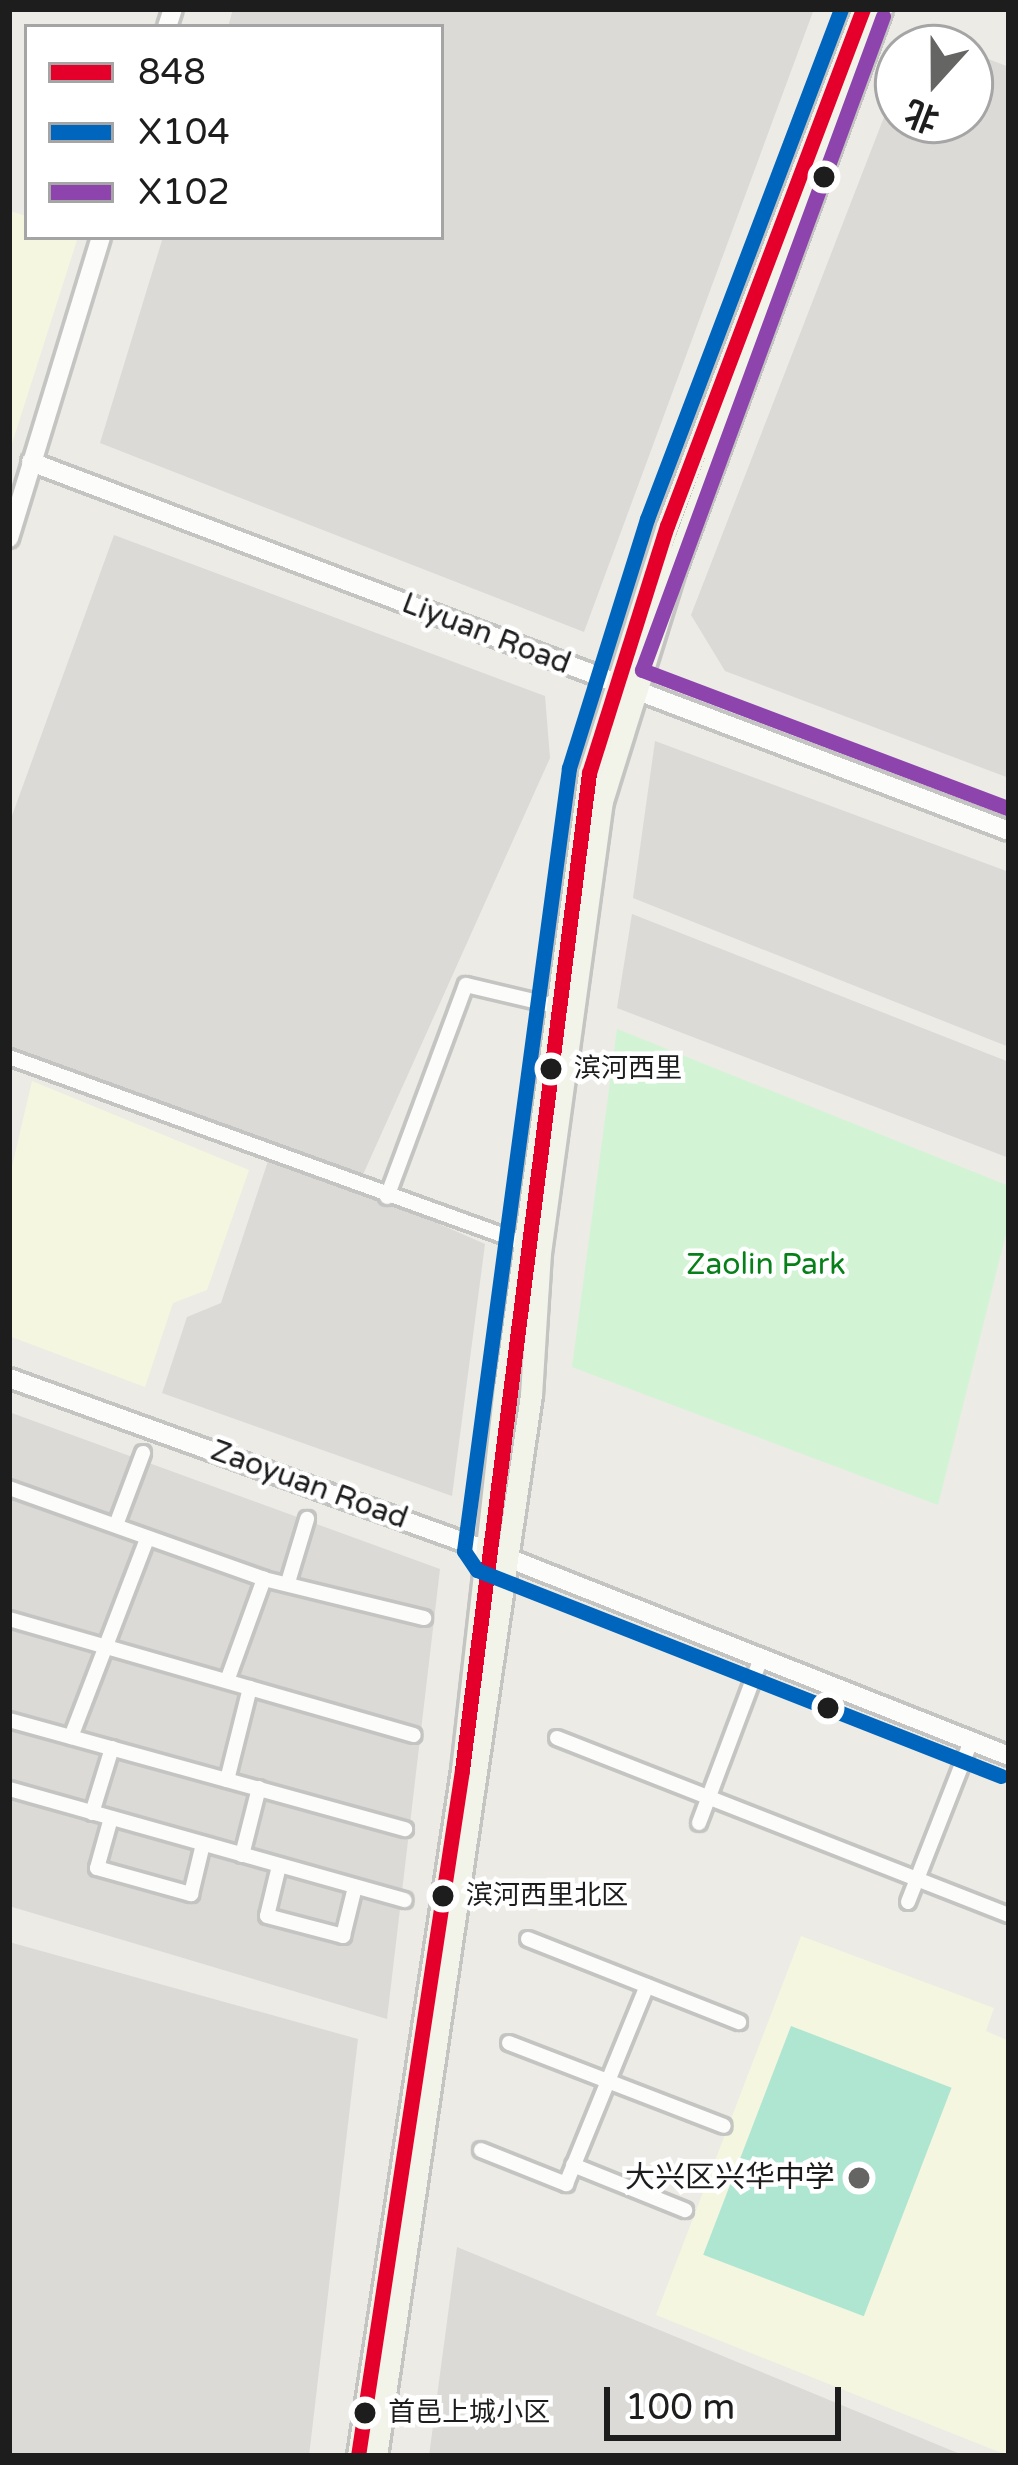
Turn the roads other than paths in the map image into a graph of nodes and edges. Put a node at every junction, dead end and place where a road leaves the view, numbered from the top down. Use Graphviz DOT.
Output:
graph roads {
  1 [pos="863,9"];
  2 [pos="881,9"];
  3 [pos="100,240"];
  4 [pos="31,462"];
  5 [pos="9,538"];
  6 [pos="624,686"];
  7 [pos="1009,831"];
  8 [pos="555,1006"];
  9 [pos="9,1058"];
  10 [pos="387,1197"];
  11 [pos="524,1243"];
  12 [pos="9,1378"];
  13 [pos="143,1453"];
  14 [pos="9,1488"];
  15 [pos="307,1519"];
  16 [pos="116,1525"];
  17 [pos="147,1539"];
  18 [pos="485,1550"];
  19 [pos="508,1558"];
  20 [pos="264,1579"];
  21 [pos="289,1579"];
  22 [pos="424,1618"];
  23 [pos="9,1619"];
  24 [pos="106,1647"];
  25 [pos="761,1658"];
  26 [pos="227,1682"];
  27 [pos="250,1688"];
  28 [pos="9,1720"];
  29 [pos="415,1735"];
  30 [pos="71,1737"];
  31 [pos="557,1738"];
  32 [pos="971,1741"];
  33 [pos="112,1748"];
  34 [pos="1009,1756"];
  35 [pos="226,1780"];
  36 [pos="259,1789"];
  37 [pos="9,1790"];
  38 [pos="709,1798"];
  39 [pos="92,1813"];
  40 [pos="111,1818"];
  41 [pos="699,1823"];
  42 [pos="405,1829"];
  43 [pos="203,1844"];
  44 [pos="242,1856"];
  45 [pos="279,1866"];
  46 [pos="917,1880"];
  47 [pos="356,1887"];
  48 [pos="405,1900"];
  49 [pos="908,1902"];
  50 [pos="1009,1915"];
  51 [pos="528,1939"];
  52 [pos="646,1986"];
  53 [pos="739,2022"];
  54 [pos="509,2043"];
  55 [pos="608,2081"];
  56 [pos="724,2126"];
  57 [pos="481,2150"];
  58 [pos="573,2165"];
  59 [pos="686,2210"];
  60 [pos="358,2456"];
  61 [pos="376,2456"];
  1 -- 6 [label="main road"];
  2 -- 6 [label="main road"];
  3 -- 4 [label="street"];
  4 -- 5 [label="street"];
  4 -- 6 [label="street, Liyuan Road"];
  6 -- 7 [label="street, Liyuan Road"];
  6 -- 8 [label="main road"];
  6 -- 19 [label="main road"];
  8 -- 10 [label="street"];
  8 -- 11 [label="main road"];
  9 -- 10 [label="street"];
  10 -- 11 [label="street"];
  11 -- 18 [label="main road"];
  12 -- 18 [label="street, Zaoyuan Road"];
  13 -- 16 [label="street"];
  14 -- 16 [label="street"];
  15 -- 21 [label="street"];
  16 -- 17 [label="street"];
  17 -- 20 [label="street"];
  17 -- 24 [label="street"];
  18 -- 19 [label="street, Zaoyuan Road"];
  18 -- 60 [label="main road"];
  19 -- 25 [label="street, Zaoyuan Road"];
  19 -- 61 [label="main road"];
  20 -- 21 [label="street"];
  20 -- 26 [label="street"];
  21 -- 22 [label="street"];
  23 -- 24 [label="street"];
  24 -- 26 [label="street"];
  24 -- 30 [label="street"];
  25 -- 32 [label="street, Zaoyuan Road"];
  25 -- 38 [label="street"];
  26 -- 27 [label="street"];
  27 -- 29 [label="street"];
  27 -- 35 [label="street"];
  28 -- 30 [label="street"];
  30 -- 33 [label="street"];
  31 -- 38 [label="street"];
  32 -- 34 [label="street, Zaoyuan Road"];
  32 -- 46 [label="street"];
  33 -- 35 [label="street"];
  33 -- 39 [label="street"];
  35 -- 36 [label="street"];
  36 -- 42 [label="street"];
  36 -- 44 [label="street"];
  37 -- 39 [label="street"];
  38 -- 41 [label="street"];
  38 -- 46 [label="street"];
  39 -- 40 [label="street"];
  40 -- 43 [label="street"];
  40 -- 43 [label="street"];
  43 -- 44 [label="street"];
  44 -- 45 [label="street"];
  45 -- 47 [label="street"];
  45 -- 47 [label="street"];
  46 -- 49 [label="street"];
  46 -- 50 [label="street"];
  47 -- 48 [label="street"];
  51 -- 52 [label="street"];
  52 -- 53 [label="street"];
  52 -- 55 [label="street"];
  54 -- 55 [label="street"];
  55 -- 56 [label="street"];
  55 -- 58 [label="street"];
  57 -- 58 [label="street"];
  58 -- 59 [label="street"];
}
